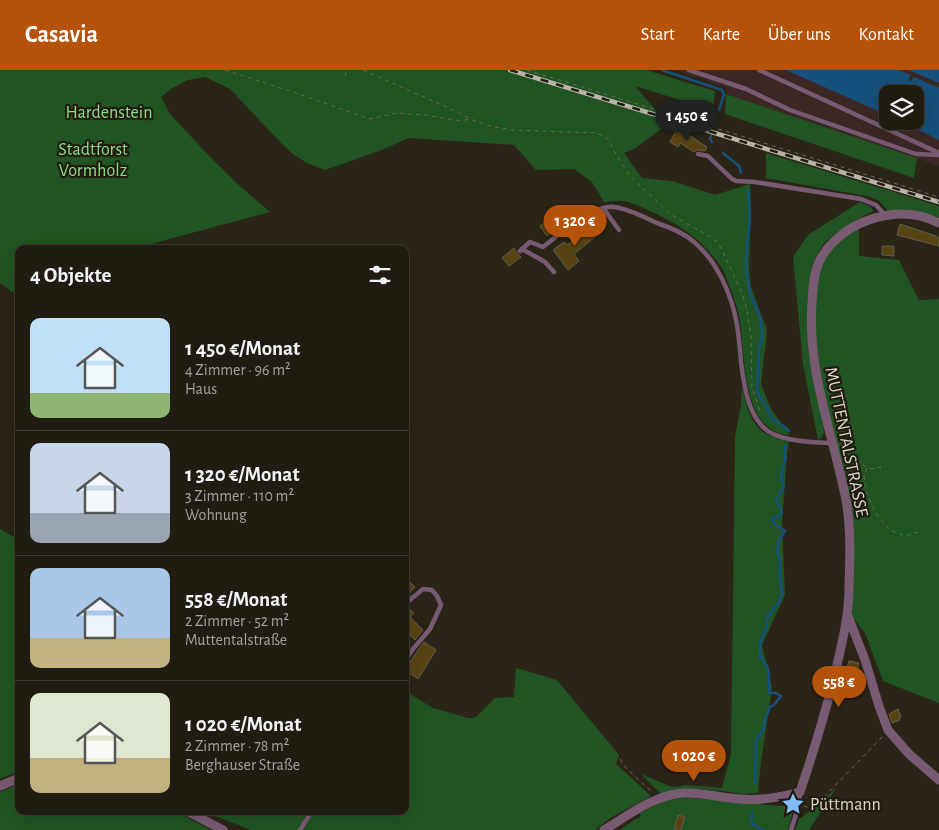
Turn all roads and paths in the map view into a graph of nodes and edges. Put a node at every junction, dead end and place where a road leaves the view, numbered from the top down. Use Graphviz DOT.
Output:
graph roads {
  1 [pos="224,70"];
  2 [pos="347,70"];
  3 [pos="527,70"];
  4 [pos="689,70"];
  5 [pos="759,70"];
  6 [pos="345,76"];
  7 [pos="470,119"];
  8 [pos="698,154"];
  9 [pos="939,154"];
  10 [pos="939,197"];
  11 [pos="603,208"];
  12 [pos="885,215"];
  13 [pos="939,223"];
  14 [pos="619,230"];
  15 [pos="554,272"];
  16 [pos="831,444"];
  17 [pos="886,466"];
  18 [pos="868,468"];
  19 [pos="918,532"];
  20 [pos="409,601"];
  21 [pos="848,616"];
  22 [pos="409,654"];
  23 [pos="888,730"];
  24 [pos="620,759"];
  25 [pos="15,780"];
  26 [pos="939,780"];
  27 [pos="0,786"];
  28 [pos="800,792"];
  29 [pos="659,799"];
  30 [pos="799,805"];
  31 [pos="195,815"];
  32 [pos="309,815"];
  33 [pos="223,830"];
  34 [pos="300,830"];
  35 [pos="604,830"];
  36 [pos="791,830"];
  1 -- 7 [label="path"];
  2 -- 6 [label="path"];
  3 -- 10 [label="path"];
  4 -- 9 [label="lane"];
  5 -- 9 [label="lane"];
  8 -- 12 [label="lane"];
  11 -- 14 [label="lane"];
  11 -- 15 [label="lane"];
  11 -- 16 [label="lane"];
  12 -- 13 [label="street, MUTTENTALSTRASSE"];
  12 -- 16 [label="street, MUTTENTALSTRASSE"];
  16 -- 18 [label="path"];
  16 -- 21 [label="street, MUTTENTALSTRASSE"];
  17 -- 18 [label="path"];
  18 -- 19 [label="path"];
  20 -- 22 [label="lane"];
  21 -- 23 [label="street"];
  21 -- 28 [label="street, MUTTENTALSTRASSE"];
  23 -- 26 [label="street"];
  23 -- 30 [label="path"];
  24 -- 29 [label="path"];
  25 -- 27 [label="street"];
  28 -- 29 [label="street"];
  28 -- 30 [label="lane"];
  29 -- 35 [label="street"];
  30 -- 36 [label="lane"];
  31 -- 33 [label="street"];
  32 -- 34 [label="lane"];
}
